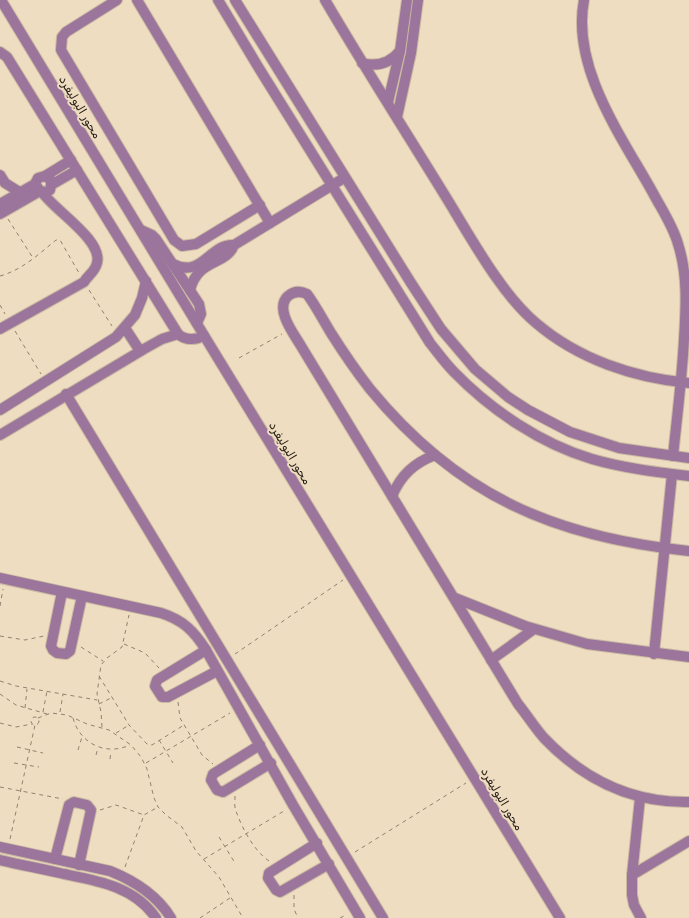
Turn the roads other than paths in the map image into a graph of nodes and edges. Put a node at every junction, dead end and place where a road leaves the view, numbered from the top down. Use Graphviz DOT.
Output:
graph roads {
  1 [pos="1,0"];
  2 [pos="118,0"];
  3 [pos="137,0"];
  4 [pos="218,0"];
  5 [pos="235,0"];
  6 [pos="325,0"];
  7 [pos="407,0"];
  8 [pos="418,0"];
  9 [pos="584,0"];
  10 [pos="400,51"];
  11 [pos="0,52"];
  12 [pos="362,62"];
  13 [pos="388,102"];
  14 [pos="397,117"];
  15 [pos="71,160"];
  16 [pos="76,170"];
  17 [pos="344,178"];
  18 [pos="2,179"];
  19 [pos="44,186"];
  20 [pos="331,186"];
  21 [pos="21,193"];
  22 [pos="260,205"];
  23 [pos="2,208"];
  24 [pos="270,223"];
  25 [pos="140,229"];
  26 [pos="216,256"];
  27 [pos="173,264"];
  28 [pos="146,281"];
  29 [pos="190,290"];
  30 [pos="197,323"];
  31 [pos="0,329"];
  32 [pos="121,332"];
  33 [pos="178,334"];
  34 [pos="204,336"];
  35 [pos="140,351"];
  36 [pos="685,383"];
  37 [pos="66,394"];
  38 [pos="0,410"];
  39 [pos="0,434"];
  40 [pos="435,455"];
  41 [pos="673,456"];
  42 [pos="689,458"];
  43 [pos="672,474"];
  44 [pos="689,476"];
  45 [pos="392,496"];
  46 [pos="665,548"];
  47 [pos="689,551"];
  48 [pos="3,579"];
  49 [pos="62,592"];
  50 [pos="82,596"];
  51 [pos="455,598"];
  52 [pos="534,629"];
  53 [pos="206,650"];
  54 [pos="654,654"];
  55 [pos="689,657"];
  56 [pos="491,660"];
  57 [pos="217,671"];
  58 [pos="260,745"];
  59 [pos="271,763"];
  60 [pos="640,798"];
  61 [pos="689,802"];
  62 [pos="689,841"];
  63 [pos="317,843"];
  64 [pos="4,848"];
  65 [pos="56,859"];
  66 [pos="0,860"];
  67 [pos="329,864"];
  68 [pos="79,865"];
  69 [pos="632,875"];
  70 [pos="156,918"];
  71 [pos="171,918"];
  72 [pos="360,918"];
  73 [pos="383,918"];
  74 [pos="560,918"];
  75 [pos="641,918"];
  1 -- 25 [label="street, محور البوليفرد"];
  2 -- 22 [label="street"];
  3 -- 22 [label="street"];
  4 -- 20 [label="street"];
  5 -- 17 [label="street"];
  6 -- 12 [label="street"];
  7 -- 10 [label="street"];
  8 -- 14 [label="street"];
  9 -- 36 [label="street"];
  10 -- 12 [label="street"];
  10 -- 13 [label="street"];
  11 -- 15 [label="street"];
  12 -- 13 [label="street"];
  13 -- 14 [label="street"];
  14 -- 36 [label="street"];
  15 -- 16 [label="street"];
  15 -- 19 [label="street"];
  16 -- 19 [label="street"];
  16 -- 28 [label="street"];
  17 -- 20 [label="street"];
  17 -- 41 [label="street"];
  18 -- 21 [label="street"];
  18 -- 23 [label="street"];
  19 -- 21 [label="street"];
  19 -- 23 [label="street"];
  19 -- 31 [label="street"];
  20 -- 24 [label="street"];
  20 -- 43 [label="street"];
  21 -- 23 [label="street"];
  22 -- 24 [label="street"];
  24 -- 26 [label="street"];
  25 -- 27 [label="street"];
  25 -- 30 [label="street, محور البوليفرد"];
  26 -- 27 [label="street"];
  26 -- 29 [label="street"];
  27 -- 29 [label="street"];
  28 -- 32 [label="street"];
  28 -- 33 [label="street"];
  29 -- 30 [label="street"];
  30 -- 34 [label="street, محور البوليفرد"];
  32 -- 35 [label="street"];
  32 -- 38 [label="street"];
  33 -- 34 [label="street"];
  33 -- 35 [label="street"];
  34 -- 74 [label="street, محور البوليفرد"];
  35 -- 37 [label="street"];
  36 -- 41 [label="street"];
  37 -- 39 [label="street"];
  37 -- 73 [label="street"];
  40 -- 45 [label="street"];
  40 -- 45 [label="street"];
  40 -- 46 [label="street"];
  41 -- 42 [label="street"];
  43 -- 44 [label="street"];
  43 -- 46 [label="street"];
  45 -- 51 [label="street"];
  46 -- 47 [label="street"];
  46 -- 54 [label="street"];
  48 -- 49 [label="street"];
  49 -- 50 [label="street"];
  49 -- 50 [label="street"];
  50 -- 53 [label="street"];
  51 -- 52 [label="street"];
  51 -- 56 [label="street"];
  52 -- 54 [label="street"];
  52 -- 56 [label="street"];
  53 -- 57 [label="street"];
  53 -- 57 [label="street"];
  54 -- 55 [label="street"];
  56 -- 60 [label="street"];
  57 -- 58 [label="street"];
  58 -- 59 [label="street"];
  58 -- 59 [label="street"];
  59 -- 63 [label="street"];
  60 -- 61 [label="street"];
  60 -- 69 [label="street"];
  62 -- 69 [label="street"];
  63 -- 67 [label="street"];
  63 -- 67 [label="street"];
  64 -- 65 [label="street"];
  65 -- 68 [label="street"];
  65 -- 68 [label="street"];
  66 -- 70 [label="street"];
  67 -- 72 [label="street"];
  68 -- 71 [label="street"];
  69 -- 75 [label="street"];
}
